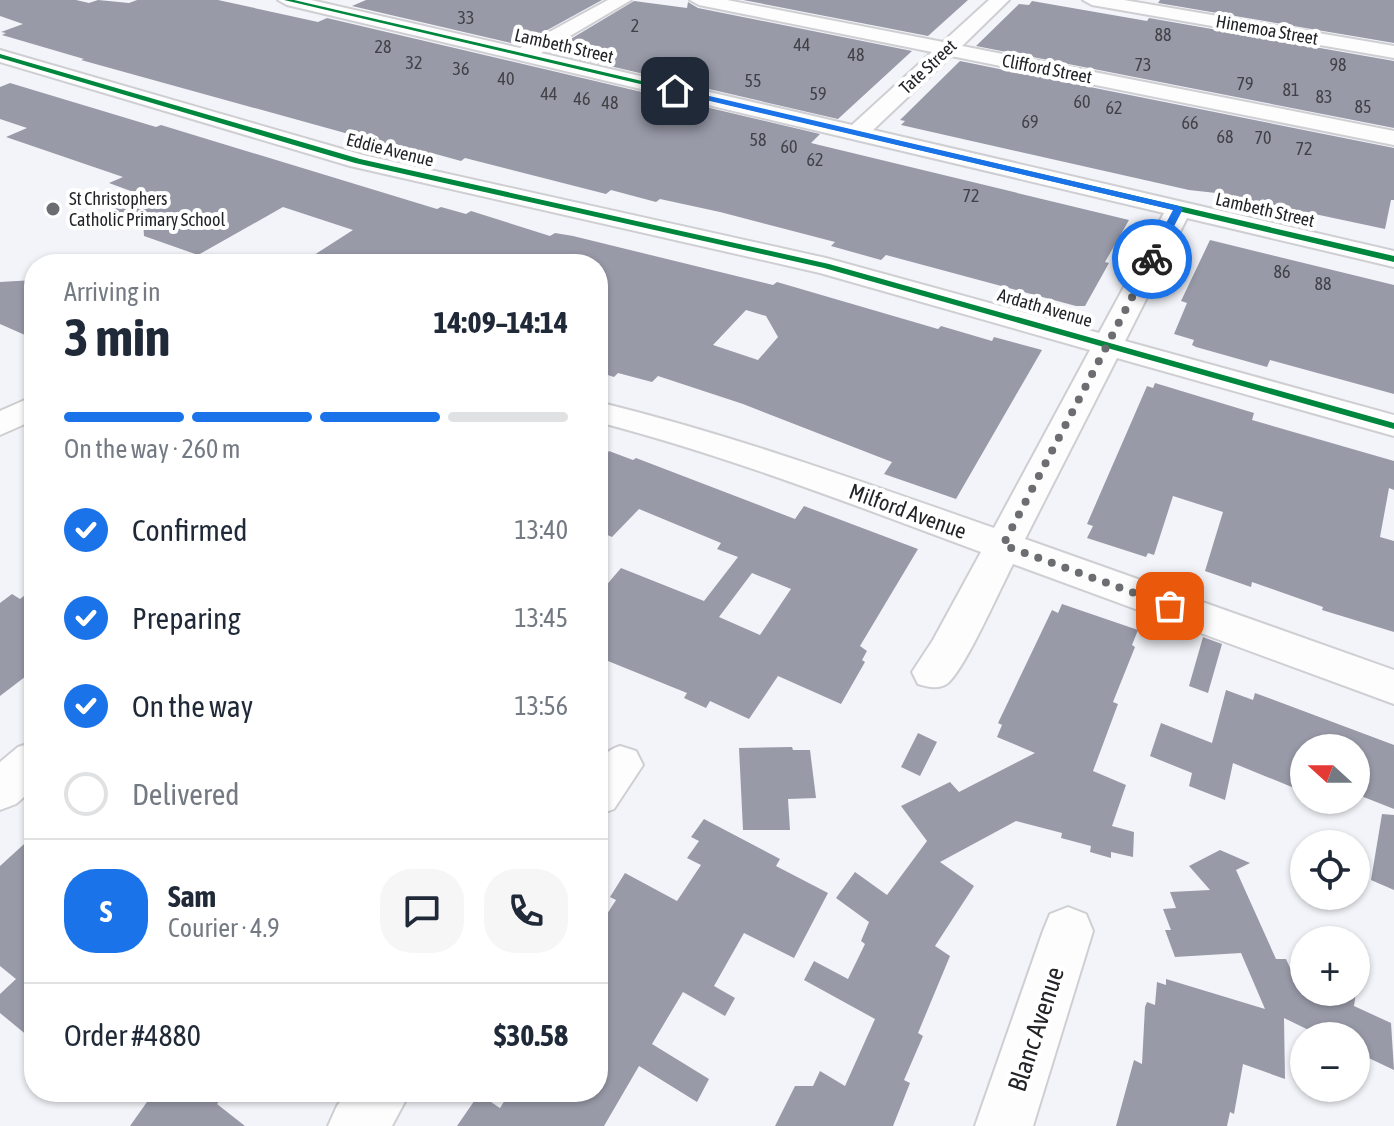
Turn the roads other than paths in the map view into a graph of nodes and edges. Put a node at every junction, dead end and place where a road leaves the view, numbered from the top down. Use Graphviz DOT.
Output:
graph roads {
  1 [pos="287,0"];
  2 [pos="622,0"];
  3 [pos="699,0"];
  4 [pos="1000,0"];
  5 [pos="1092,0"];
  6 [pos="947,49"];
  7 [pos="1394,52"];
  8 [pos="523,55"];
  9 [pos="0,56"];
  10 [pos="857,133"];
  11 [pos="1394,138"];
  12 [pos="1179,209"];
  13 [pos="777,255"];
  14 [pos="1394,259"];
  15 [pos="1107,345"];
  16 [pos="608,415"];
  17 [pos="1394,426"];
  18 [pos="1003,545"];
  19 [pos="933,672"];
  20 [pos="1394,687"];
  21 [pos="24,770"];
  22 [pos="0,790"];
  23 [pos="1068,931"];
  24 [pos="375,1102"];
  25 [pos="357,1126"];
  26 [pos="1004,1126"];
  1 -- 8 [label="street, Lambeth Street"];
  2 -- 8 [label="street"];
  3 -- 6 [label="street, Clifford Street"];
  4 -- 6 [label="street, Tate Street"];
  5 -- 7 [label="street, Hinemoa Street"];
  6 -- 10 [label="street, Tate Street"];
  6 -- 11 [label="street, Clifford Street"];
  8 -- 10 [label="street, Lambeth Street"];
  9 -- 13 [label="street, Eddie Avenue"];
  10 -- 12 [label="street, Lambeth Street"];
  12 -- 14 [label="street, Lambeth Street"];
  12 -- 15 [label="street"];
  13 -- 15 [label="street, Ardath Avenue"];
  15 -- 17 [label="street, Ardath Avenue"];
  15 -- 18 [label="street"];
  16 -- 18 [label="street, Milford Avenue"];
  18 -- 19 [label="street"];
  18 -- 20 [label="street, Milford Avenue"];
  21 -- 22 [label="street"];
  23 -- 26 [label="street, Blanc Avenue"];
  24 -- 25 [label="street"];
}
